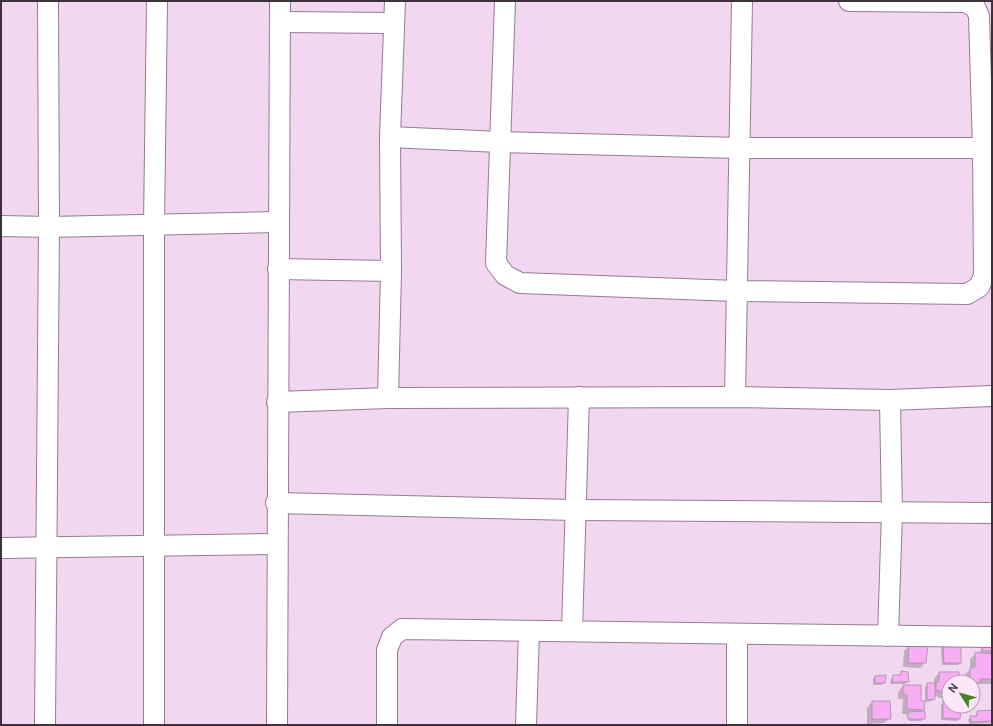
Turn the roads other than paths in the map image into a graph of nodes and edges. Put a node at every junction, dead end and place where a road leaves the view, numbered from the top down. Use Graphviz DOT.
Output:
graph roads {
  1 [pos="48,1"];
  2 [pos="157,1"];
  3 [pos="280,1"];
  4 [pos="395,1"];
  5 [pos="505,1"];
  6 [pos="742,1"];
  7 [pos="850,1"];
  8 [pos="280,22"];
  9 [pos="394,23"];
  10 [pos="390,137"];
  11 [pos="500,142"];
  12 [pos="740,148"];
  13 [pos="988,149"];
  14 [pos="278,222"];
  15 [pos="154,225"];
  16 [pos="1,226"];
  17 [pos="49,227"];
  18 [pos="278,269"];
  19 [pos="391,271"];
  20 [pos="736,291"];
  21 [pos="735,396"];
  22 [pos="992,396"];
  23 [pos="579,397"];
  24 [pos="388,398"];
  25 [pos="890,400"];
  26 [pos="277,402"];
  27 [pos="276,503"];
  28 [pos="576,510"];
  29 [pos="892,513"];
  30 [pos="992,513"];
  31 [pos="278,544"];
  32 [pos="154,546"];
  33 [pos="46,547"];
  34 [pos="1,548"];
  35 [pos="529,631"];
  36 [pos="572,631"];
  37 [pos="737,635"];
  38 [pos="888,636"];
  39 [pos="992,637"];
  40 [pos="45,725"];
  41 [pos="154,725"];
  42 [pos="277,725"];
  43 [pos="387,725"];
  44 [pos="526,725"];
  45 [pos="737,725"];
  1 -- 17 [label="street"];
  2 -- 15 [label="street"];
  3 -- 8 [label="street"];
  4 -- 9 [label="street"];
  5 -- 11 [label="street"];
  6 -- 12 [label="street"];
  7 -- 13 [label="street"];
  8 -- 9 [label="street"];
  8 -- 14 [label="street"];
  9 -- 10 [label="street"];
  10 -- 11 [label="street"];
  10 -- 19 [label="street"];
  11 -- 12 [label="street"];
  11 -- 20 [label="street"];
  12 -- 13 [label="street"];
  12 -- 20 [label="street"];
  13 -- 20 [label="street"];
  14 -- 15 [label="street"];
  14 -- 18 [label="street"];
  15 -- 17 [label="street"];
  15 -- 32 [label="street"];
  16 -- 17 [label="street"];
  17 -- 33 [label="street"];
  18 -- 19 [label="street"];
  18 -- 26 [label="street"];
  19 -- 24 [label="street"];
  20 -- 21 [label="street"];
  21 -- 23 [label="street"];
  21 -- 25 [label="street"];
  22 -- 25 [label="street"];
  23 -- 24 [label="street"];
  23 -- 28 [label="street"];
  24 -- 26 [label="street"];
  25 -- 29 [label="street"];
  26 -- 27 [label="street"];
  27 -- 28 [label="street"];
  27 -- 31 [label="street"];
  28 -- 29 [label="street"];
  28 -- 36 [label="street"];
  29 -- 30 [label="street"];
  29 -- 38 [label="street"];
  31 -- 32 [label="street"];
  31 -- 42 [label="street"];
  32 -- 33 [label="street"];
  32 -- 41 [label="street"];
  33 -- 34 [label="street"];
  33 -- 40 [label="street"];
  35 -- 36 [label="street"];
  35 -- 43 [label="street"];
  35 -- 44 [label="street"];
  36 -- 37 [label="street"];
  37 -- 38 [label="street"];
  37 -- 45 [label="street"];
  38 -- 39 [label="street"];
}
